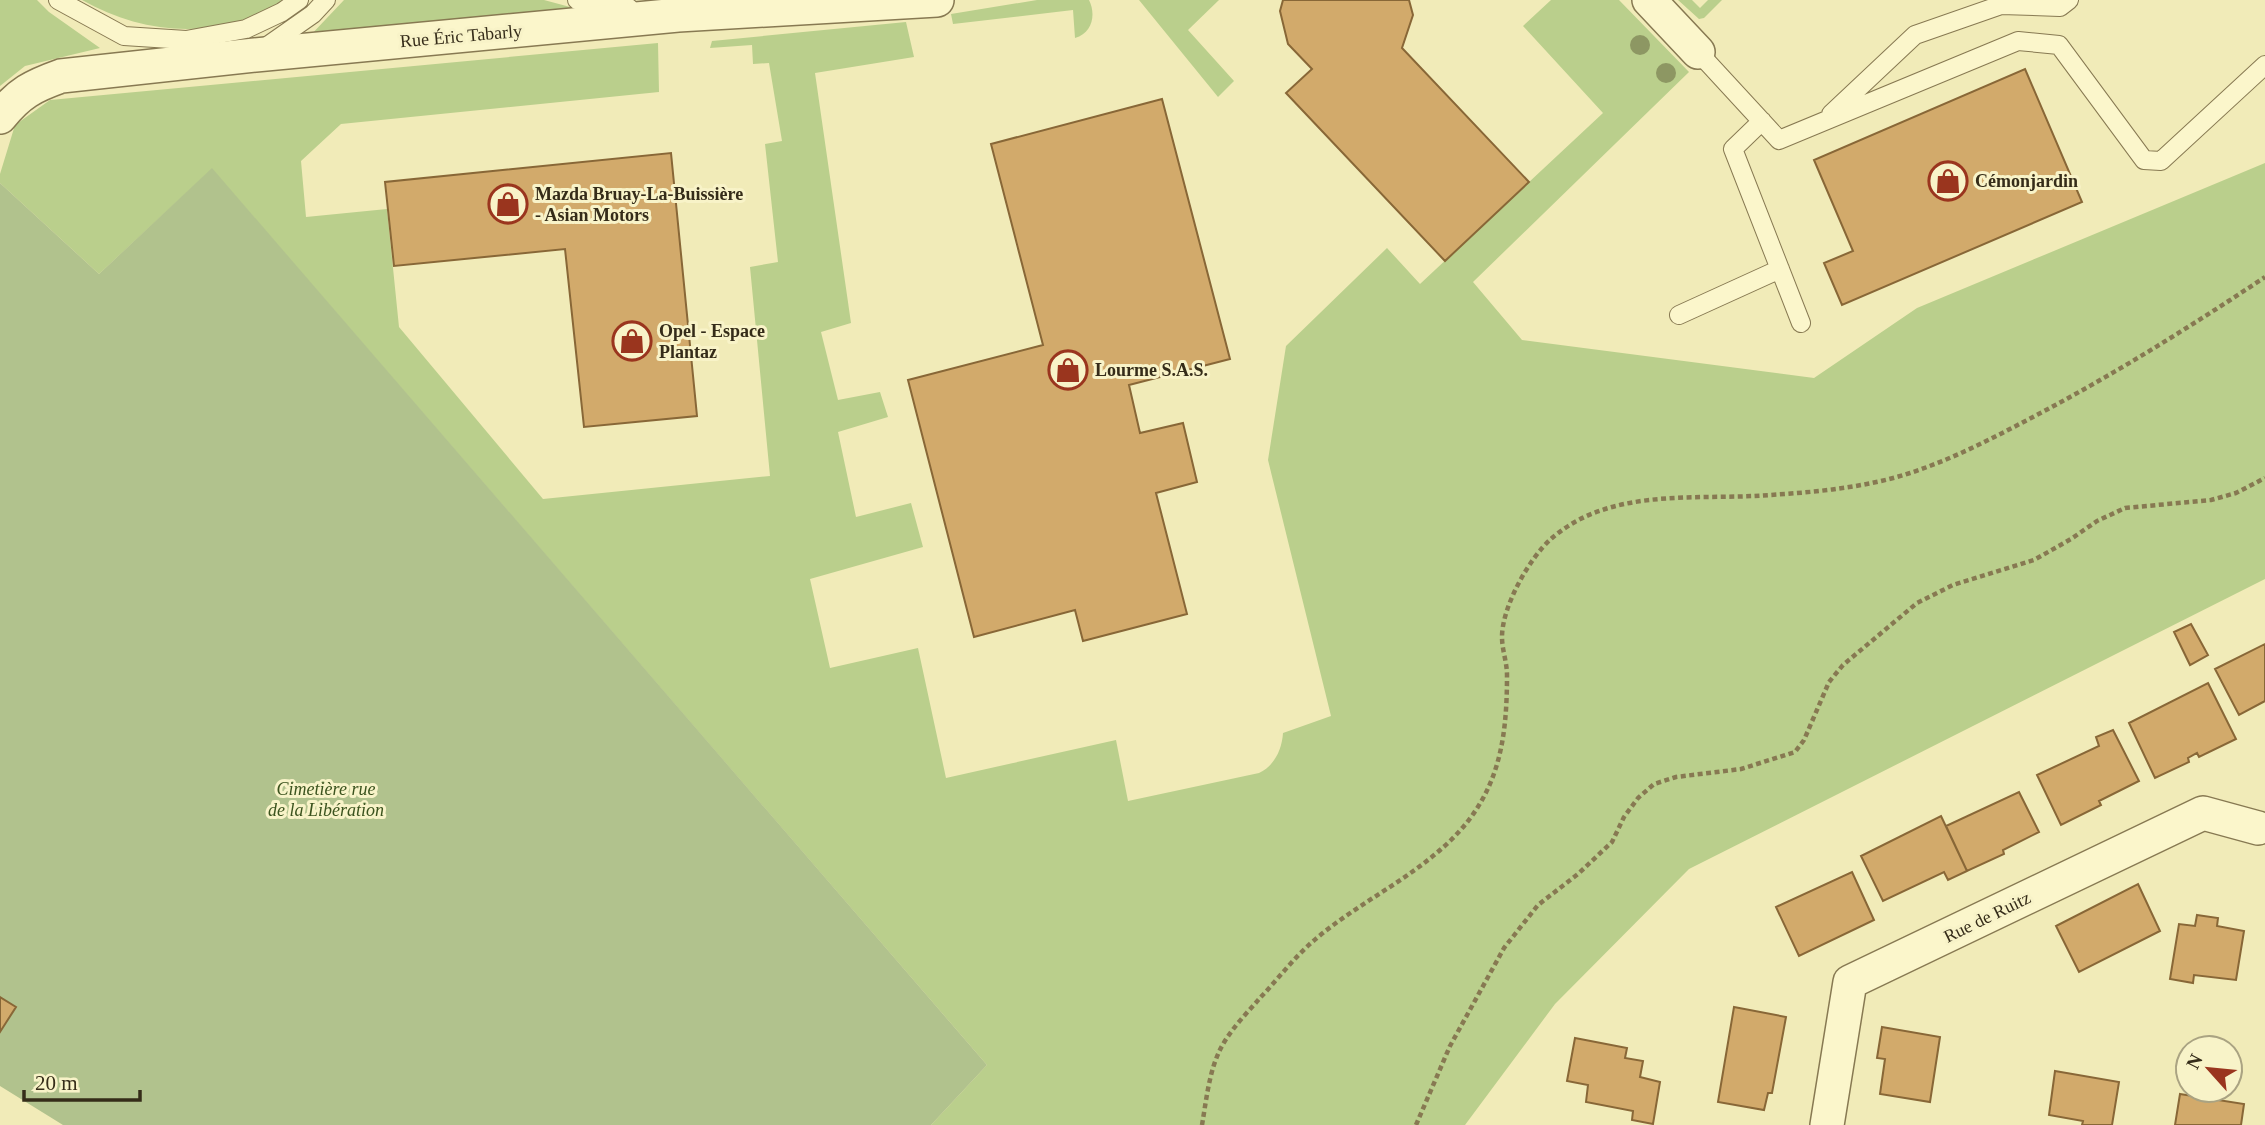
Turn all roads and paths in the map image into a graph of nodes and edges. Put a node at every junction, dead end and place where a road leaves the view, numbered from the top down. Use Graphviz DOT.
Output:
graph roads {
  1 [pos="58,0"];
  2 [pos="299,0"];
  3 [pos="326,0"];
  4 [pos="577,0"];
  5 [pos="937,0"];
  6 [pos="1649,0"];
  7 [pos="2069,0"];
  8 [pos="2026,3"];
  9 [pos="678,15"];
  10 [pos="1698,52"];
  11 [pos="255,55"];
  12 [pos="2265,65"];
  13 [pos="0,117"];
  14 [pos="1762,121"];
  15 [pos="1821,123"];
  16 [pos="1780,269"];
  17 [pos="2265,277"];
  18 [pos="1679,315"];
  19 [pos="1801,323"];
  20 [pos="2265,478"];
  21 [pos="2258,828"];
  22 [pos="1202,1125"];
  23 [pos="1416,1125"];
  24 [pos="1827,1125"];
  1 -- 2 [label="lane"];
  3 -- 11 [label="lane"];
  4 -- 9 [label="lane"];
  5 -- 9 [label="street, Rue Éric Tabarly"];
  6 -- 10 [label="street"];
  7 -- 8 [label="lane"];
  8 -- 15 [label="lane"];
  9 -- 11 [label="street, Rue Éric Tabarly"];
  10 -- 14 [label="lane"];
  11 -- 13 [label="street, Rue Éric Tabarly"];
  12 -- 15 [label="lane"];
  14 -- 15 [label="lane"];
  14 -- 16 [label="lane"];
  16 -- 18 [label="lane"];
  16 -- 19 [label="lane"];
  17 -- 22 [label="path"];
  20 -- 23 [label="path"];
  21 -- 24 [label="street, Rue de Ruitz"];
}
